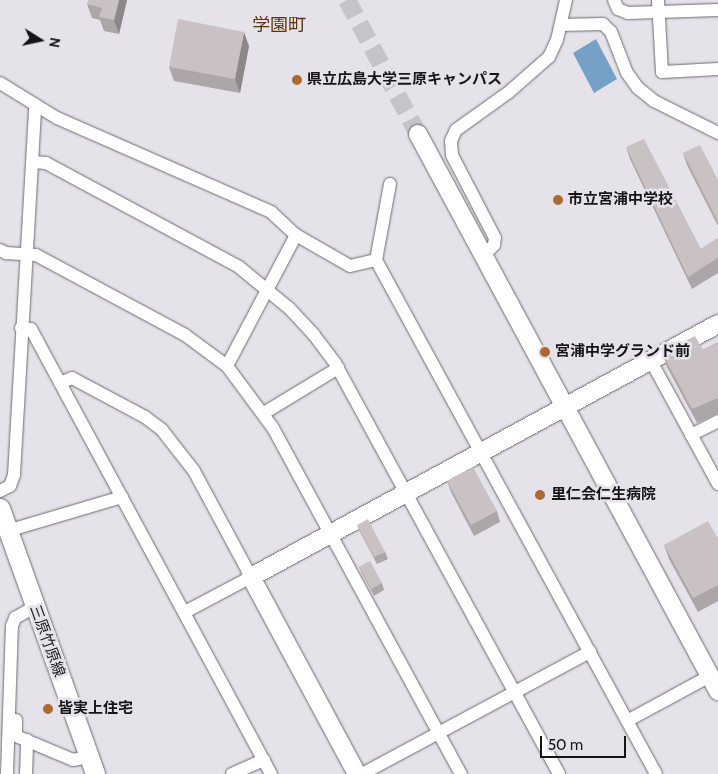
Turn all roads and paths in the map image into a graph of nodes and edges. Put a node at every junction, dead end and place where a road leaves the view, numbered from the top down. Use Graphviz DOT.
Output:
graph roads {
  1 [pos="566,0"];
  2 [pos="614,0"];
  3 [pos="659,6"];
  4 [pos="690,6"];
  5 [pos="718,10"];
  6 [pos="561,25"];
  7 [pos="718,69"];
  8 [pos="0,82"];
  9 [pos="34,107"];
  10 [pos="718,133"];
  11 [pos="418,134"];
  12 [pos="33,162"];
  13 [pos="390,184"];
  14 [pos="296,235"];
  15 [pos="0,250"];
  16 [pos="26,254"];
  17 [pos="485,254"];
  18 [pos="376,260"];
  19 [pos="268,289"];
  20 [pos="718,324"];
  21 [pos="21,328"];
  22 [pos="651,361"];
  23 [pos="227,366"];
  24 [pos="338,368"];
  25 [pos="60,383"];
  26 [pos="565,405"];
  27 [pos="264,414"];
  28 [pos="718,421"];
  29 [pos="692,435"];
  30 [pos="480,450"];
  31 [pos="718,484"];
  32 [pos="0,490"];
  33 [pos="405,492"];
  34 [pos="122,497"];
  35 [pos="0,508"];
  36 [pos="7,531"];
  37 [pos="330,533"];
  38 [pos="251,577"];
  39 [pos="34,607"];
  40 [pos="185,612"];
  41 [pos="6,625"];
  42 [pos="590,652"];
  43 [pos="714,684"];
  44 [pos="515,694"];
  45 [pos="10,703"];
  46 [pos="627,721"];
  47 [pos="439,733"];
  48 [pos="22,738"];
  49 [pos="4,748"];
  50 [pos="264,760"];
  51 [pos="92,766"];
  52 [pos="7,774"];
  53 [pos="26,774"];
  54 [pos="232,774"];
  55 [pos="271,774"];
  56 [pos="358,774"];
  57 [pos="362,774"];
  58 [pos="461,774"];
  59 [pos="559,774"];
  60 [pos="656,774"];
  1 -- 6 [label="street"];
  2 -- 3 [label="street"];
  3 -- 4 [label="street"];
  3 -- 7 [label="street"];
  4 -- 5 [label="street"];
  6 -- 10 [label="street"];
  6 -- 17 [label="street"];
  8 -- 9 [label="street"];
  9 -- 12 [label="street"];
  9 -- 14 [label="street"];
  11 -- 17 [label="street"];
  12 -- 16 [label="street"];
  12 -- 19 [label="street"];
  13 -- 18 [label="street"];
  14 -- 18 [label="street"];
  14 -- 19 [label="street"];
  15 -- 16 [label="street"];
  16 -- 21 [label="street"];
  16 -- 23 [label="street"];
  17 -- 26 [label="street"];
  18 -- 30 [label="street"];
  19 -- 23 [label="street"];
  19 -- 24 [label="street"];
  20 -- 22 [label="street"];
  21 -- 25 [label="street"];
  21 -- 32 [label="street"];
  22 -- 26 [label="street"];
  22 -- 29 [label="street"];
  23 -- 27 [label="street"];
  24 -- 27 [label="street"];
  24 -- 33 [label="street"];
  25 -- 34 [label="street"];
  25 -- 38 [label="street"];
  26 -- 30 [label="street"];
  26 -- 43 [label="street"];
  27 -- 37 [label="street"];
  28 -- 29 [label="street"];
  29 -- 31 [label="street"];
  30 -- 33 [label="street"];
  30 -- 42 [label="street"];
  33 -- 37 [label="street"];
  33 -- 44 [label="street"];
  34 -- 36 [label="street"];
  34 -- 40 [label="street"];
  35 -- 36 [label="main road, 三原竹原線"];
  36 -- 39 [label="main road, 三原竹原線"];
  37 -- 38 [label="street"];
  37 -- 47 [label="street"];
  38 -- 40 [label="street"];
  38 -- 56 [label="street"];
  39 -- 41 [label="street"];
  39 -- 51 [label="main road, 三原竹原線"];
  40 -- 50 [label="street"];
  41 -- 45 [label="street"];
  42 -- 44 [label="street"];
  42 -- 46 [label="street"];
  43 -- 46 [label="street"];
  44 -- 47 [label="street"];
  44 -- 59 [label="street"];
  45 -- 48 [label="street"];
  45 -- 49 [label="street"];
  46 -- 60 [label="street"];
  47 -- 57 [label="street"];
  47 -- 58 [label="street"];
  48 -- 51 [label="street"];
  48 -- 53 [label="street"];
  49 -- 52 [label="street"];
  50 -- 54 [label="street"];
  50 -- 55 [label="street"];
}
